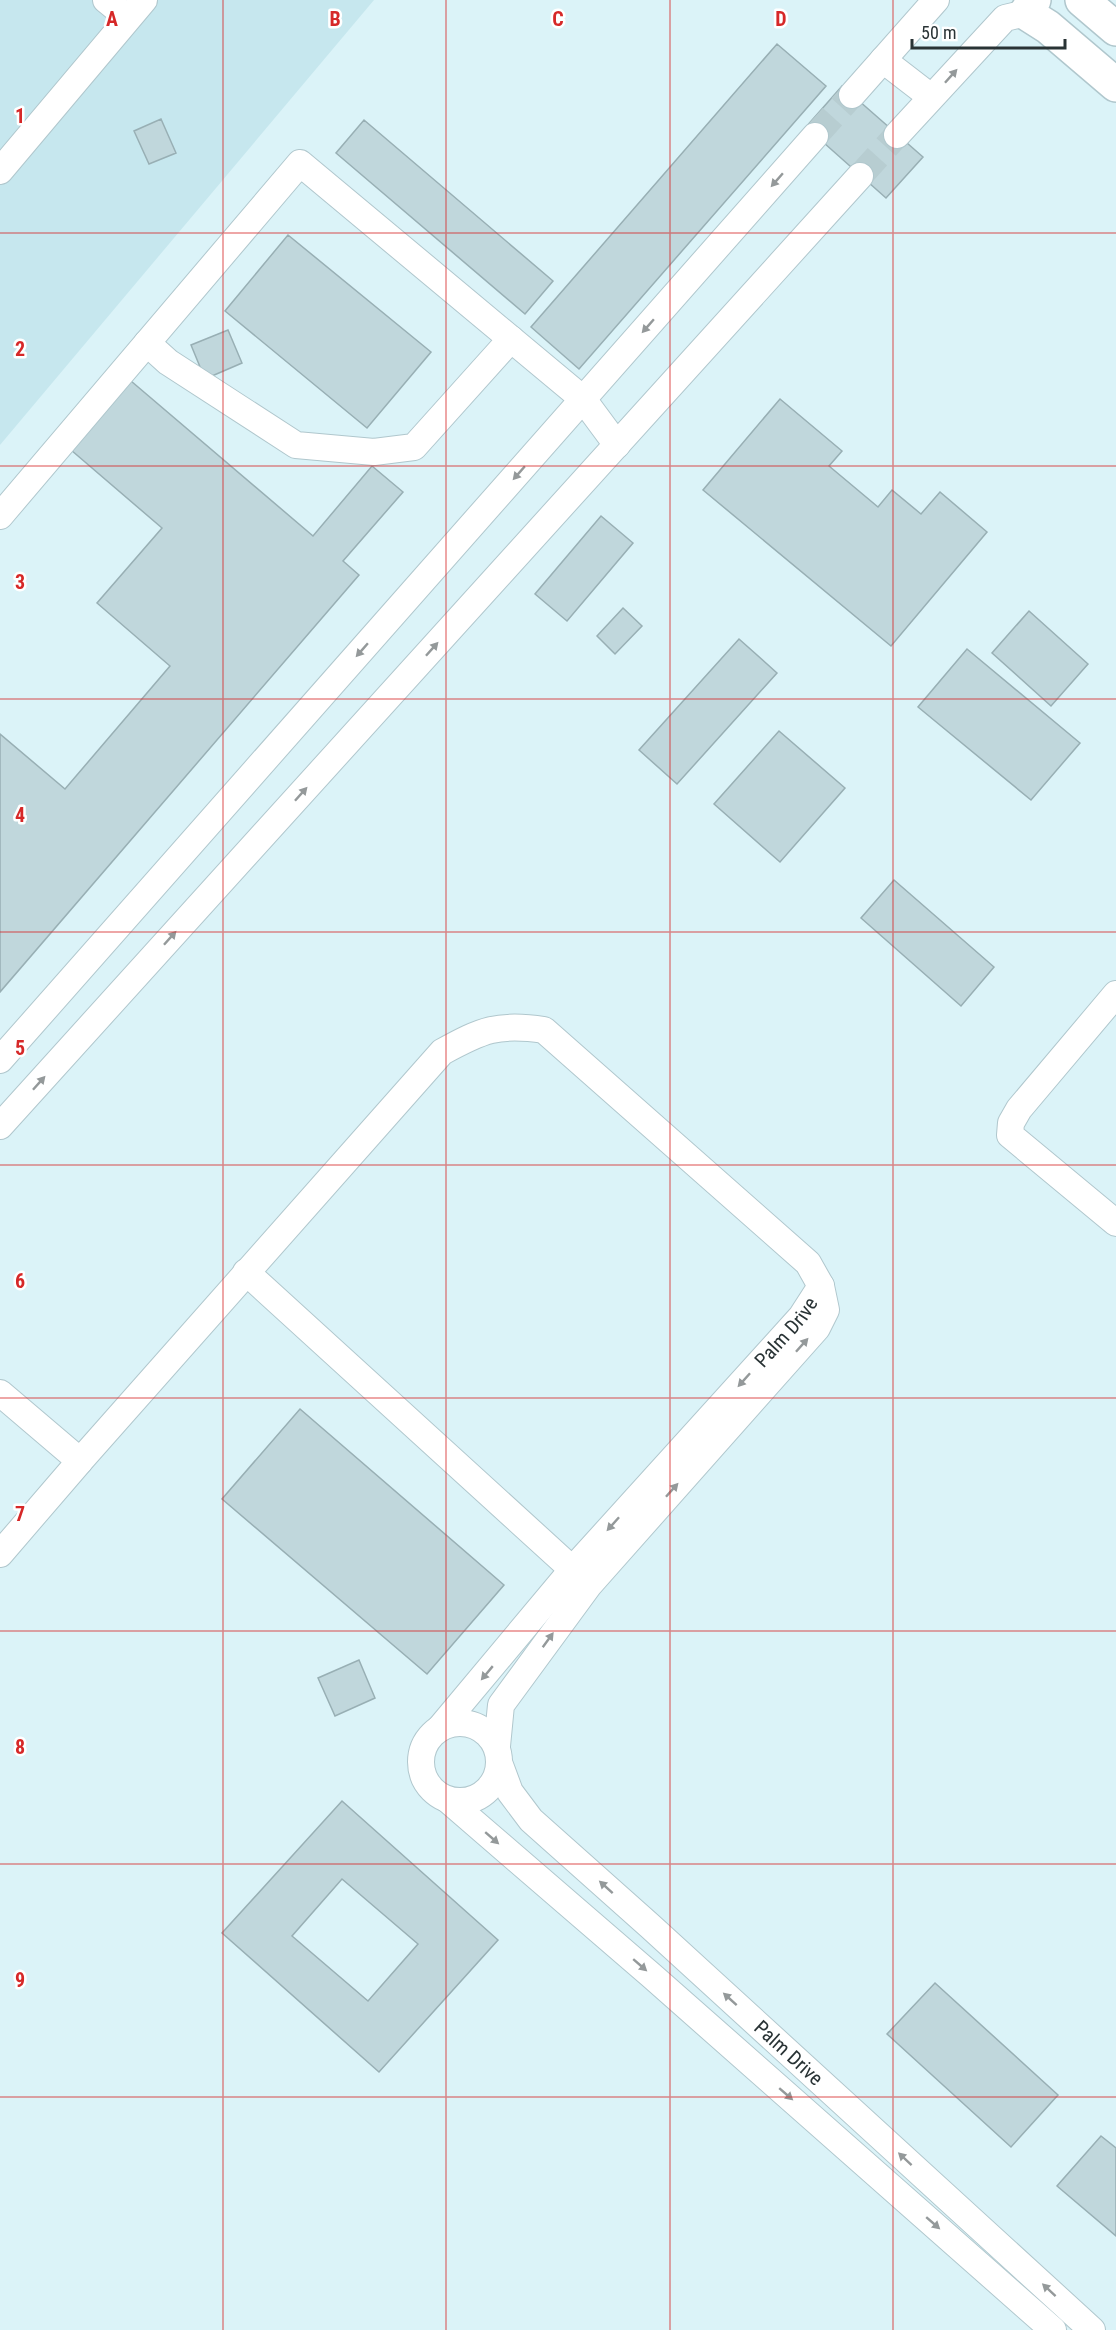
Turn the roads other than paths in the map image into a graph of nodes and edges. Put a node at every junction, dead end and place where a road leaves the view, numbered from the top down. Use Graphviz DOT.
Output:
graph roads {
  1 [pos="106,0"];
  2 [pos="936,0"];
  3 [pos="1082,0"];
  4 [pos="1030,6"];
  5 [pos="136,9"];
  6 [pos="1116,29"];
  7 [pos="883,60"];
  8 [pos="1116,85"];
  9 [pos="852,95"];
  10 [pos="931,98"];
  11 [pos="897,135"];
  12 [pos="815,136"];
  13 [pos="0,171"];
  14 [pos="860,176"];
  15 [pos="511,339"];
  16 [pos="147,343"];
  17 [pos="583,399"];
  18 [pos="616,445"];
  19 [pos="0,516"];
  20 [pos="1116,994"];
  21 [pos="0,1060"];
  22 [pos="0,1126"];
  23 [pos="1116,1223"];
  24 [pos="246,1272"];
  25 [pos="0,1393"];
  26 [pos="80,1461"];
  27 [pos="0,1554"];
  28 [pos="581,1577"];
  29 [pos="440,1728"];
  30 [pos="498,1756"];
  31 [pos="448,1800"];
  32 [pos="1053,2330"];
  33 [pos="1092,2330"];
  1 -- 5 [label="street"];
  2 -- 7 [label="street"];
  3 -- 6 [label="main road"];
  4 -- 8 [label="main road"];
  10 -- 4 [label="street, one-way"];
  5 -- 13 [label="street"];
  7 -- 9 [label="street"];
  7 -- 10 [label="street"];
  10 -- 11 [label="street"];
  12 -- 17 [label="street, one-way"];
  14 -- 18 [label="street"];
  15 -- 16 [label="street"];
  15 -- 16 [label="street"];
  15 -- 17 [label="street"];
  16 -- 19 [label="street"];
  17 -- 18 [label="street"];
  17 -- 21 [label="street, one-way"];
  22 -- 18 [label="street, one-way"];
  20 -- 23 [label="street"];
  24 -- 26 [label="street"];
  24 -- 28 [label="street"];
  24 -- 28 [label="street, Palm Drive"];
  25 -- 26 [label="street"];
  26 -- 27 [label="street"];
  28 -- 29 [label="street, Palm Drive, one-way"];
  30 -- 28 [label="street, Palm Drive, one-way"];
  29 -- 30 [label="street, Palm Drive"];
  29 -- 31 [label="street, Palm Drive"];
  30 -- 31 [label="street, Palm Drive"];
  33 -- 30 [label="street, Palm Drive, one-way"];
  31 -- 32 [label="street, Palm Drive, one-way"];
}
